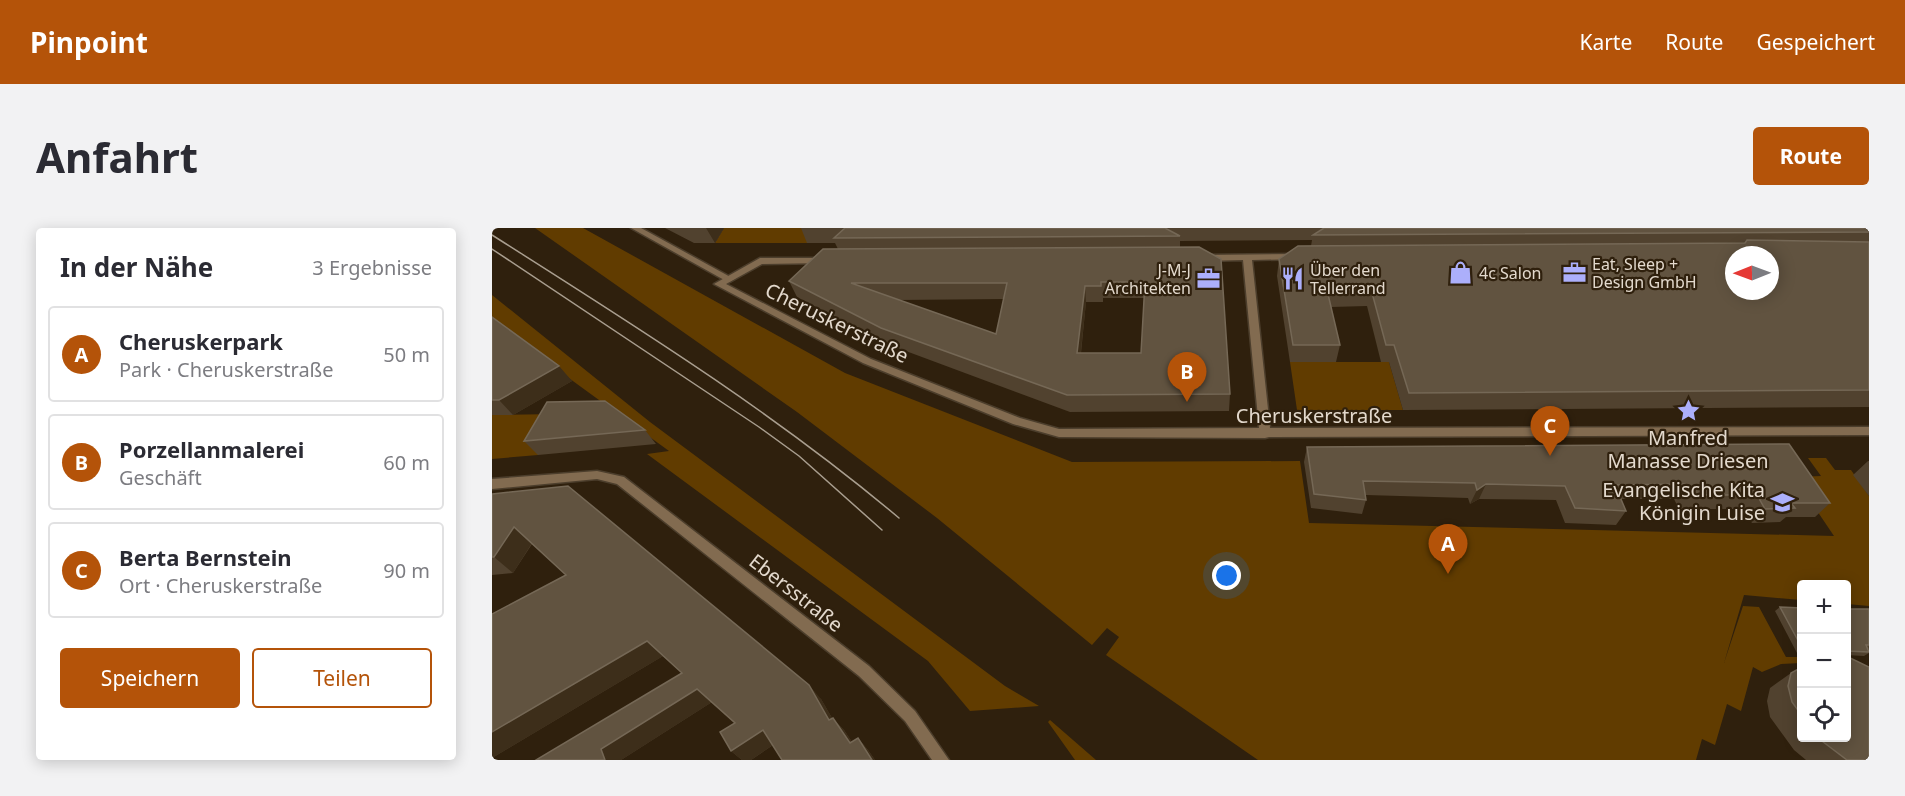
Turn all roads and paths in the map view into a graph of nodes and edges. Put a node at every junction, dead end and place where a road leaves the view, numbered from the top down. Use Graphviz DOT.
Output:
graph roads {
  1 [pos="635,228"];
  2 [pos="1313,257"];
  3 [pos="1198,258"];
  4 [pos="1247,258"];
  5 [pos="839,260"];
  6 [pos="729,279"];
  7 [pos="1869,431"];
  8 [pos="1265,434"];
  9 [pos="492,484"];
  10 [pos="941,760"];
  1 -- 6 [label="street"];
  2 -- 4 [label="street"];
  3 -- 4 [label="street"];
  4 -- 8 [label="street"];
  5 -- 6 [label="street"];
  6 -- 8 [label="street, Cheruskerstraße"];
  7 -- 8 [label="street, Cheruskerstraße"];
  9 -- 10 [label="street, Ebersstraße"];
}
